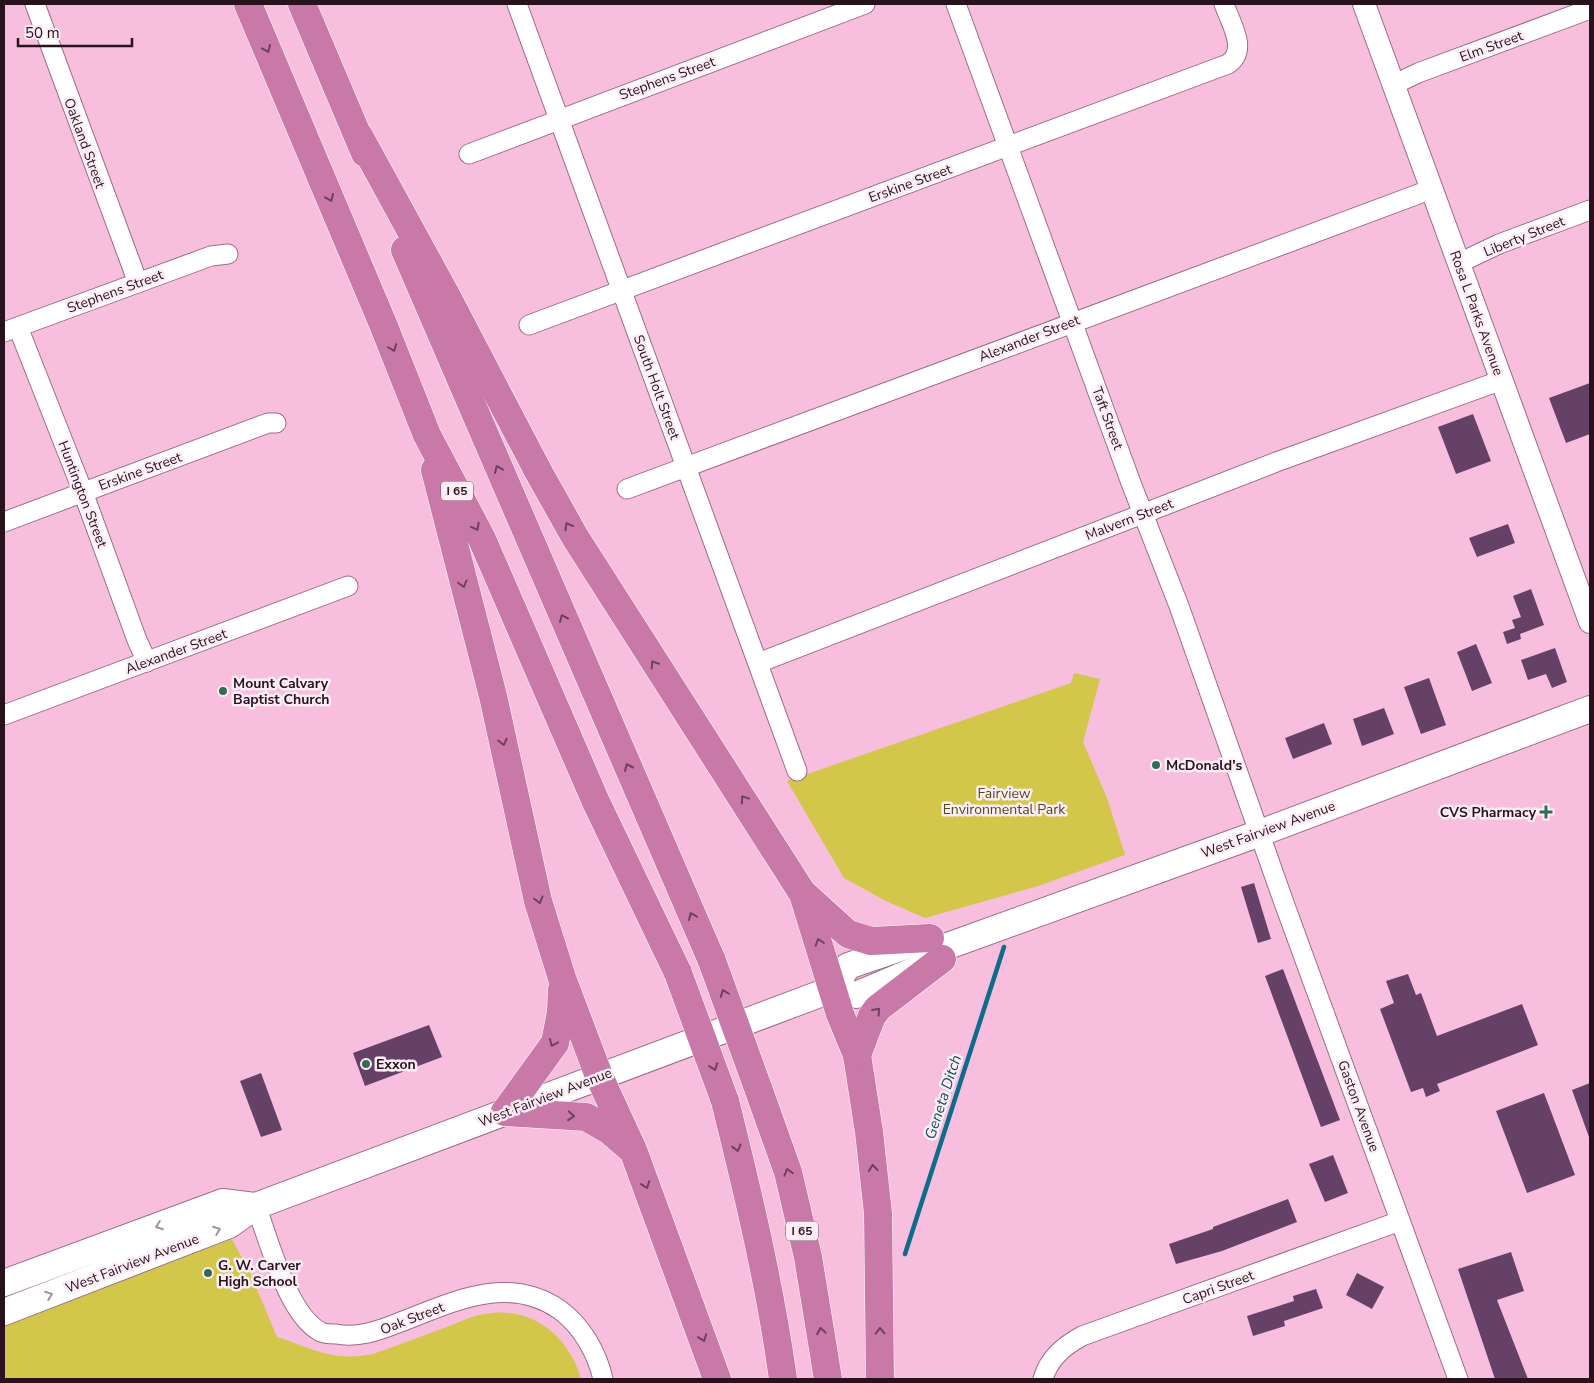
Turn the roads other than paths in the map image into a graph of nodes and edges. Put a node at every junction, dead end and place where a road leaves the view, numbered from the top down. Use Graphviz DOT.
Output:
graph roads {
  1 [pos="35,4"];
  2 [pos="248,4"];
  3 [pos="302,4"];
  4 [pos="517,4"];
  5 [pos="866,4"];
  6 [pos="956,4"];
  7 [pos="1224,4"];
  8 [pos="1364,4"];
  9 [pos="1590,9"];
  10 [pos="1393,85"];
  11 [pos="558,118"];
  12 [pos="359,136"];
  13 [pos="1010,146"];
  14 [pos="469,154"];
  15 [pos="1432,189"];
  16 [pos="1590,210"];
  17 [pos="228,254"];
  18 [pos="1459,263"];
  19 [pos="138,282"];
  20 [pos="622,291"];
  21 [pos="1073,322"];
  22 [pos="529,325"];
  23 [pos="11,330"];
  24 [pos="1502,380"];
  25 [pos="276,423"];
  26 [pos="427,435"];
  27 [pos="686,467"];
  28 [pos="627,489"];
  29 [pos="83,492"];
  30 [pos="1143,514"];
  31 [pos="4,522"];
  32 [pos="348,586"];
  33 [pos="1590,622"];
  34 [pos="147,662"];
  35 [pos="758,664"];
  36 [pos="1590,709"];
  37 [pos="4,715"];
  38 [pos="797,771"];
  39 [pos="1260,833"];
  40 [pos="803,894"];
  41 [pos="939,948"];
  42 [pos="562,978"];
  43 [pos="833,989"];
  44 [pos="857,1055"];
  45 [pos="600,1076"];
  46 [pos="505,1112"];
  47 [pos="633,1150"];
  48 [pos="256,1206"];
  49 [pos="1400,1220"];
  50 [pos="4,1283"];
  51 [pos="4,1312"];
  52 [pos="1044,1375"];
  53 [pos="603,1379"];
  54 [pos="717,1379"];
  55 [pos="783,1379"];
  56 [pos="828,1379"];
  57 [pos="880,1379"];
  58 [pos="1458,1379"];
  1 -- 19 [label="street, Oakland Street"];
  2 -- 26 [label="highway, I 65, one-way"];
  3 -- 12 [label="highway, I 65"];
  4 -- 11 [label="street, South Holt Street"];
  5 -- 11 [label="street, Stephens Street"];
  6 -- 13 [label="street, Taft Street"];
  7 -- 13 [label="street, Erskine Street"];
  8 -- 10 [label="street, Rosa L Parks Avenue"];
  9 -- 10 [label="street, Elm Street"];
  10 -- 15 [label="street, Rosa L Parks Avenue"];
  11 -- 14 [label="street, Stephens Street"];
  11 -- 20 [label="street, South Holt Street"];
  40 -- 12 [label="highway, one-way"];
  56 -- 12 [label="highway, I 65, one-way, bridge"];
  13 -- 20 [label="street, Erskine Street"];
  13 -- 21 [label="street, Taft Street"];
  15 -- 18 [label="street, Rosa L Parks Avenue"];
  15 -- 21 [label="street, Alexander Street"];
  16 -- 18 [label="street, Liberty Street"];
  17 -- 19 [label="street, Stephens Street"];
  18 -- 24 [label="street, Rosa L Parks Avenue"];
  19 -- 23 [label="street, Stephens Street"];
  20 -- 22 [label="street, Erskine Street"];
  20 -- 27 [label="street, South Holt Street"];
  21 -- 27 [label="street, Alexander Street"];
  21 -- 30 [label="street, Taft Street"];
  23 -- 29 [label="street, Huntington Street"];
  24 -- 30 [label="street, Malvern Street"];
  24 -- 33 [label="street, Rosa L Parks Avenue"];
  25 -- 29 [label="street, Erskine Street"];
  26 -- 42 [label="highway, one-way"];
  26 -- 55 [label="highway, I 65, one-way, bridge"];
  27 -- 28 [label="street, Alexander Street"];
  27 -- 35 [label="street, South Holt Street"];
  29 -- 31 [label="street, Erskine Street"];
  29 -- 34 [label="street, Huntington Street"];
  30 -- 35 [label="street, Malvern Street"];
  30 -- 39 [label="street, Taft Street"];
  32 -- 34 [label="street, Alexander Street"];
  34 -- 37 [label="street, Alexander Street"];
  35 -- 38 [label="street, South Holt Street"];
  36 -- 39 [label="main road, West Fairview Avenue"];
  39 -- 41 [label="main road, West Fairview Avenue"];
  39 -- 49 [label="street, Gaston Avenue"];
  40 -- 41 [label="highway"];
  43 -- 40 [label="highway, one-way"];
  41 -- 43 [label="main road, West Fairview Avenue"];
  44 -- 41 [label="highway, one-way"];
  42 -- 45 [label="highway"];
  42 -- 46 [label="highway, one-way"];
  43 -- 44 [label="highway"];
  43 -- 45 [label="main road, West Fairview Avenue"];
  57 -- 44 [label="highway, one-way"];
  45 -- 46 [label="main road, West Fairview Avenue"];
  45 -- 47 [label="highway"];
  46 -- 47 [label="highway, one-way"];
  46 -- 48 [label="main road, West Fairview Avenue"];
  47 -- 54 [label="highway, one-way"];
  48 -- 50 [label="main road, West Fairview Avenue, one-way"];
  51 -- 48 [label="main road, West Fairview Avenue, one-way"];
  48 -- 53 [label="street, Oak Street"];
  49 -- 52 [label="street, Capri Street"];
  49 -- 58 [label="street, Gaston Avenue"];
}
